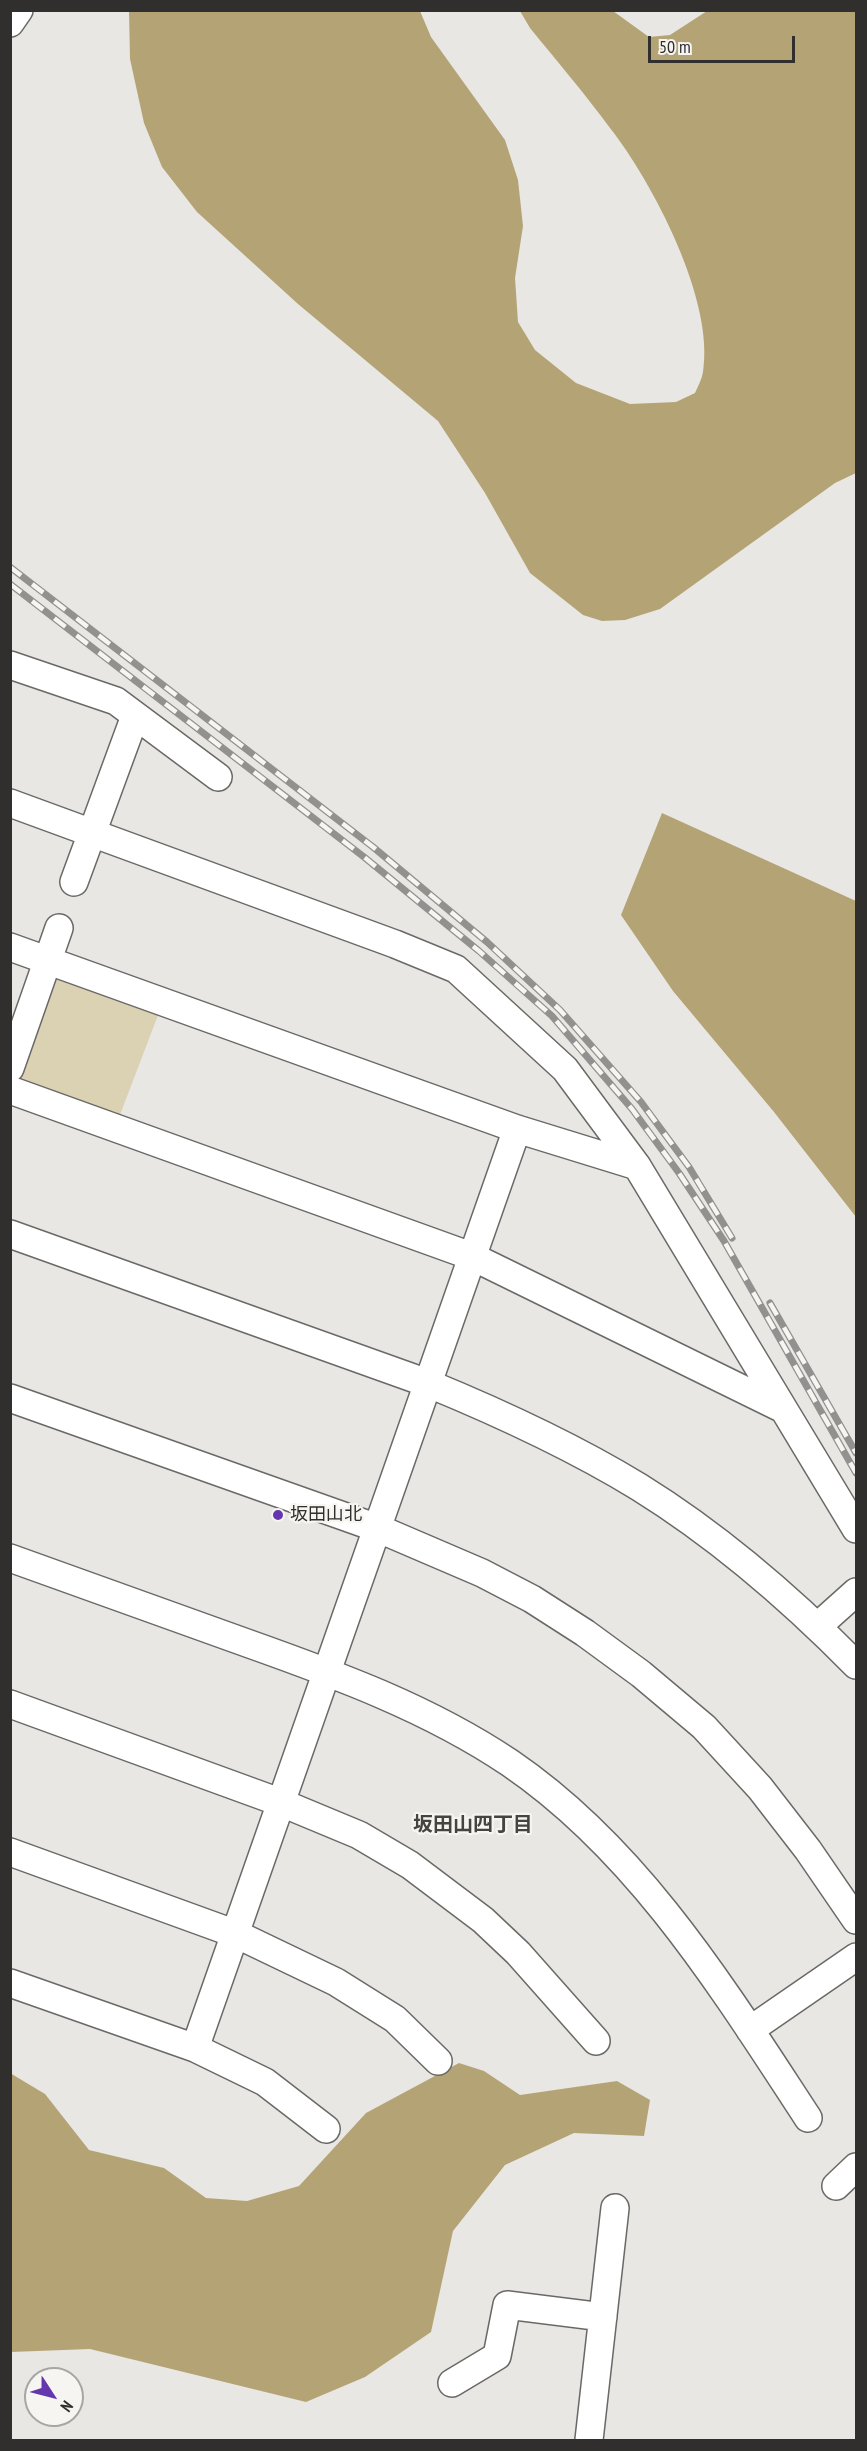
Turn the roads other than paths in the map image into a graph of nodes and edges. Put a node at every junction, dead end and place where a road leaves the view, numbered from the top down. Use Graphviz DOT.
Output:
graph roads {
  1 [pos="19,10"];
  2 [pos="10,23"];
  3 [pos="10,664"];
  4 [pos="135,716"];
  5 [pos="218,777"];
  6 [pos="10,803"];
  7 [pos="91,832"];
  8 [pos="74,882"];
  9 [pos="59,928"];
  10 [pos="10,947"];
  11 [pos="48,961"];
  12 [pos="10,1068"];
  13 [pos="10,1090"];
  14 [pos="517,1129"];
  15 [pos="637,1166"];
  16 [pos="10,1234"];
  17 [pos="471,1256"];
  18 [pos="427,1383"];
  19 [pos="10,1398"];
  20 [pos="783,1409"];
  21 [pos="377,1528"];
  22 [pos="856,1530"];
  23 [pos="10,1558"];
  24 [pos="856,1592"];
  25 [pos="818,1626"];
  26 [pos="856,1665"];
  27 [pos="326,1671"];
  28 [pos="10,1704"];
  29 [pos="282,1803"];
  30 [pos="10,1852"];
  31 [pos="856,1920"];
  32 [pos="236,1934"];
  33 [pos="856,1957"];
  34 [pos="10,1983"];
  35 [pos="750,2030"];
  36 [pos="596,2041"];
  37 [pos="195,2048"];
  38 [pos="438,2061"];
  39 [pos="808,2118"];
  40 [pos="326,2129"];
  41 [pos="856,2167"];
  42 [pos="836,2186"];
  43 [pos="615,2208"];
  44 [pos="603,2317"];
  45 [pos="452,2383"];
  46 [pos="589,2440"];
  1 -- 2 [label="street"];
  3 -- 4 [label="street"];
  4 -- 5 [label="street"];
  4 -- 7 [label="street"];
  6 -- 7 [label="street"];
  7 -- 8 [label="street"];
  7 -- 15 [label="street"];
  9 -- 11 [label="street"];
  10 -- 11 [label="street"];
  11 -- 12 [label="street"];
  11 -- 14 [label="street"];
  13 -- 17 [label="street"];
  14 -- 15 [label="street"];
  14 -- 17 [label="street"];
  15 -- 20 [label="street"];
  16 -- 18 [label="street"];
  17 -- 18 [label="street"];
  17 -- 20 [label="street"];
  18 -- 21 [label="street"];
  18 -- 25 [label="street"];
  19 -- 21 [label="street"];
  20 -- 22 [label="street"];
  21 -- 27 [label="street"];
  21 -- 31 [label="street"];
  23 -- 27 [label="street"];
  24 -- 25 [label="street"];
  25 -- 26 [label="street"];
  27 -- 29 [label="street"];
  27 -- 35 [label="street"];
  28 -- 29 [label="street"];
  29 -- 32 [label="street"];
  29 -- 36 [label="street"];
  30 -- 32 [label="street"];
  32 -- 37 [label="street"];
  32 -- 38 [label="street"];
  33 -- 35 [label="street"];
  34 -- 37 [label="street"];
  35 -- 39 [label="street"];
  37 -- 40 [label="street"];
  41 -- 42 [label="street"];
  43 -- 44 [label="street"];
  44 -- 45 [label="street"];
  44 -- 46 [label="street"];
}
